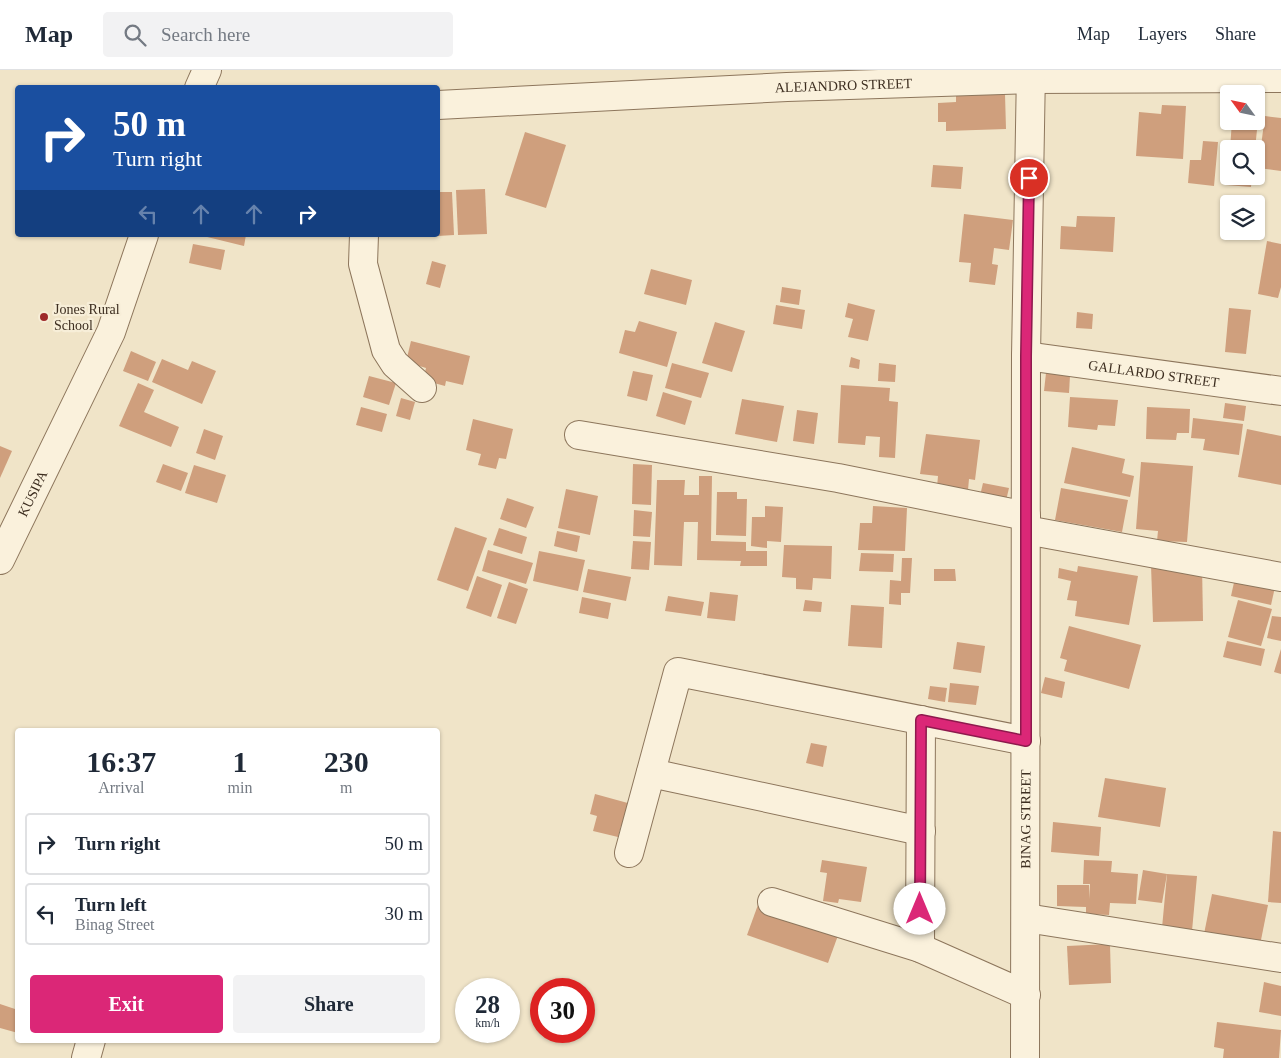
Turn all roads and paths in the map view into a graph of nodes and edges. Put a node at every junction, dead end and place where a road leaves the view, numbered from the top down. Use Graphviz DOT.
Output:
graph roads {
  1 [pos="207,70"];
  2 [pos="1031,74"];
  3 [pos="1281,78"];
  4 [pos="200,85"];
  5 [pos="440,105"];
  6 [pos="143,237"];
  7 [pos="364,237"];
  8 [pos="1026,356"];
  9 [pos="422,388"];
  10 [pos="1281,391"];
  11 [pos="579,435"];
  12 [pos="1026,523"];
  13 [pos="0,560"];
  14 [pos="1281,577"];
  15 [pos="921,720"];
  16 [pos="1026,741"];
  17 [pos="651,773"];
  18 [pos="920,831"];
  19 [pos="629,853"];
  20 [pos="772,902"];
  21 [pos="1026,918"];
  22 [pos="920,948"];
  23 [pos="1281,958"];
  24 [pos="1026,995"];
  25 [pos="90,1043"];
  26 [pos="86,1058"];
  27 [pos="1025,1058"];
  1 -- 4 [label="street"];
  2 -- 3 [label="street, ALEJANDRO STREET"];
  2 -- 5 [label="street, ALEJANDRO STREET"];
  2 -- 8 [label="street, BINAG STREET"];
  6 -- 13 [label="street, KUSIPA"];
  7 -- 9 [label="street"];
  8 -- 10 [label="street, GALLARDO STREET"];
  8 -- 12 [label="street, BINAG STREET"];
  11 -- 12 [label="street"];
  12 -- 14 [label="street"];
  12 -- 16 [label="street, BINAG STREET"];
  15 -- 16 [label="street"];
  15 -- 17 [label="street"];
  15 -- 18 [label="street"];
  16 -- 21 [label="street, BINAG STREET"];
  17 -- 18 [label="street"];
  17 -- 19 [label="street"];
  18 -- 22 [label="street"];
  20 -- 22 [label="street"];
  21 -- 23 [label="street"];
  21 -- 24 [label="street, BINAG STREET"];
  22 -- 24 [label="street"];
  24 -- 27 [label="street, BINAG STREET"];
  25 -- 26 [label="street"];
}
